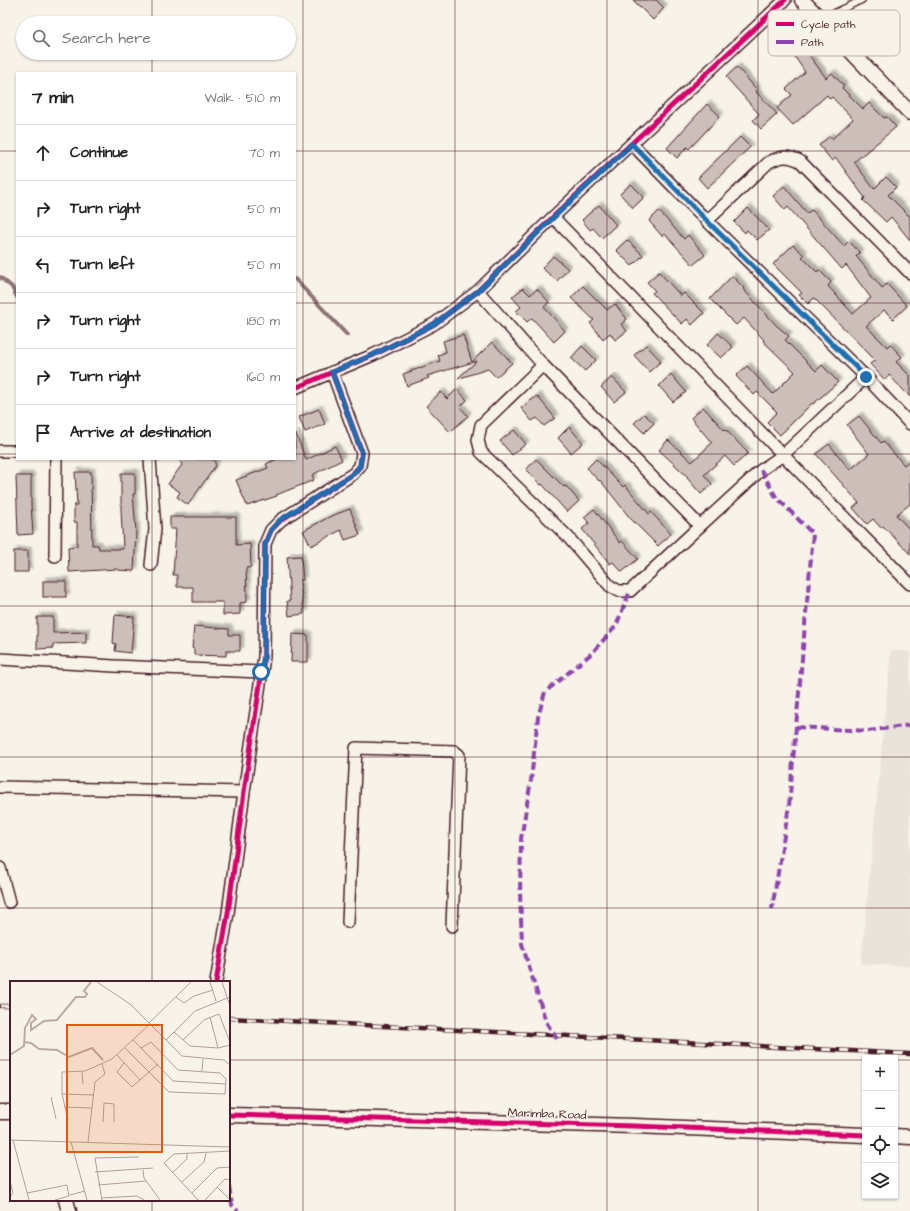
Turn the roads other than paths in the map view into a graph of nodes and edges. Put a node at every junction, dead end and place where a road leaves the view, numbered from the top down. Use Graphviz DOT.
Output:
graph roads {
  1 [pos="785,0"];
  2 [pos="802,0"];
  3 [pos="862,0"];
  4 [pos="774,10"];
  5 [pos="812,10"];
  6 [pos="842,10"];
  7 [pos="768,16"];
  8 [pos="855,56"];
  9 [pos="910,113"];
  10 [pos="632,144"];
  11 [pos="553,218"];
  12 [pos="707,221"];
  13 [pos="910,273"];
  14 [pos="478,291"];
  15 [pos="544,365"];
  16 [pos="332,372"];
  17 [pos="866,377"];
  18 [pos="296,388"];
  19 [pos="910,424"];
  20 [pos="0,451"];
  21 [pos="16,451"];
  22 [pos="783,455"];
  23 [pos="56,460"];
  24 [pos="150,460"];
  25 [pos="700,526"];
  26 [pos="55,556"];
  27 [pos="151,565"];
  28 [pos="910,584"];
  29 [pos="0,659"];
  30 [pos="261,672"];
  31 [pos="0,787"];
  32 [pos="244,792"];
  33 [pos="0,868"];
  34 [pos="9,902"];
  35 [pos="348,922"];
  36 [pos="452,926"];
  37 [pos="216,981"];
  38 [pos="230,1115"];
  39 [pos="862,1135"];
  40 [pos="898,1136"];
  41 [pos="910,1137"];
  42 [pos="66,1201"];
  43 [pos="69,1211"];
  1 -- 4 [label="street"];
  2 -- 5 [label="street"];
  3 -- 6 [label="lane"];
  7 -- 10 [label="street"];
  8 -- 9 [label="street"];
  10 -- 11 [label="street"];
  10 -- 12 [label="street"];
  11 -- 14 [label="street"];
  11 -- 22 [label="street"];
  12 -- 13 [label="street"];
  12 -- 17 [label="street"];
  14 -- 15 [label="street"];
  14 -- 16 [label="street"];
  15 -- 25 [label="street"];
  15 -- 25 [label="street"];
  16 -- 18 [label="street"];
  16 -- 30 [label="street"];
  17 -- 19 [label="street"];
  17 -- 22 [label="street"];
  20 -- 21 [label="street"];
  22 -- 25 [label="street"];
  22 -- 28 [label="street"];
  23 -- 26 [label="street"];
  24 -- 27 [label="street"];
  29 -- 30 [label="street"];
  30 -- 32 [label="street"];
  31 -- 32 [label="street"];
  32 -- 37 [label="street"];
  33 -- 34 [label="street"];
  35 -- 36 [label="street"];
  38 -- 39 [label="street, Marimba Road"];
  40 -- 41 [label="street"];
  42 -- 43 [label="street"];
}
